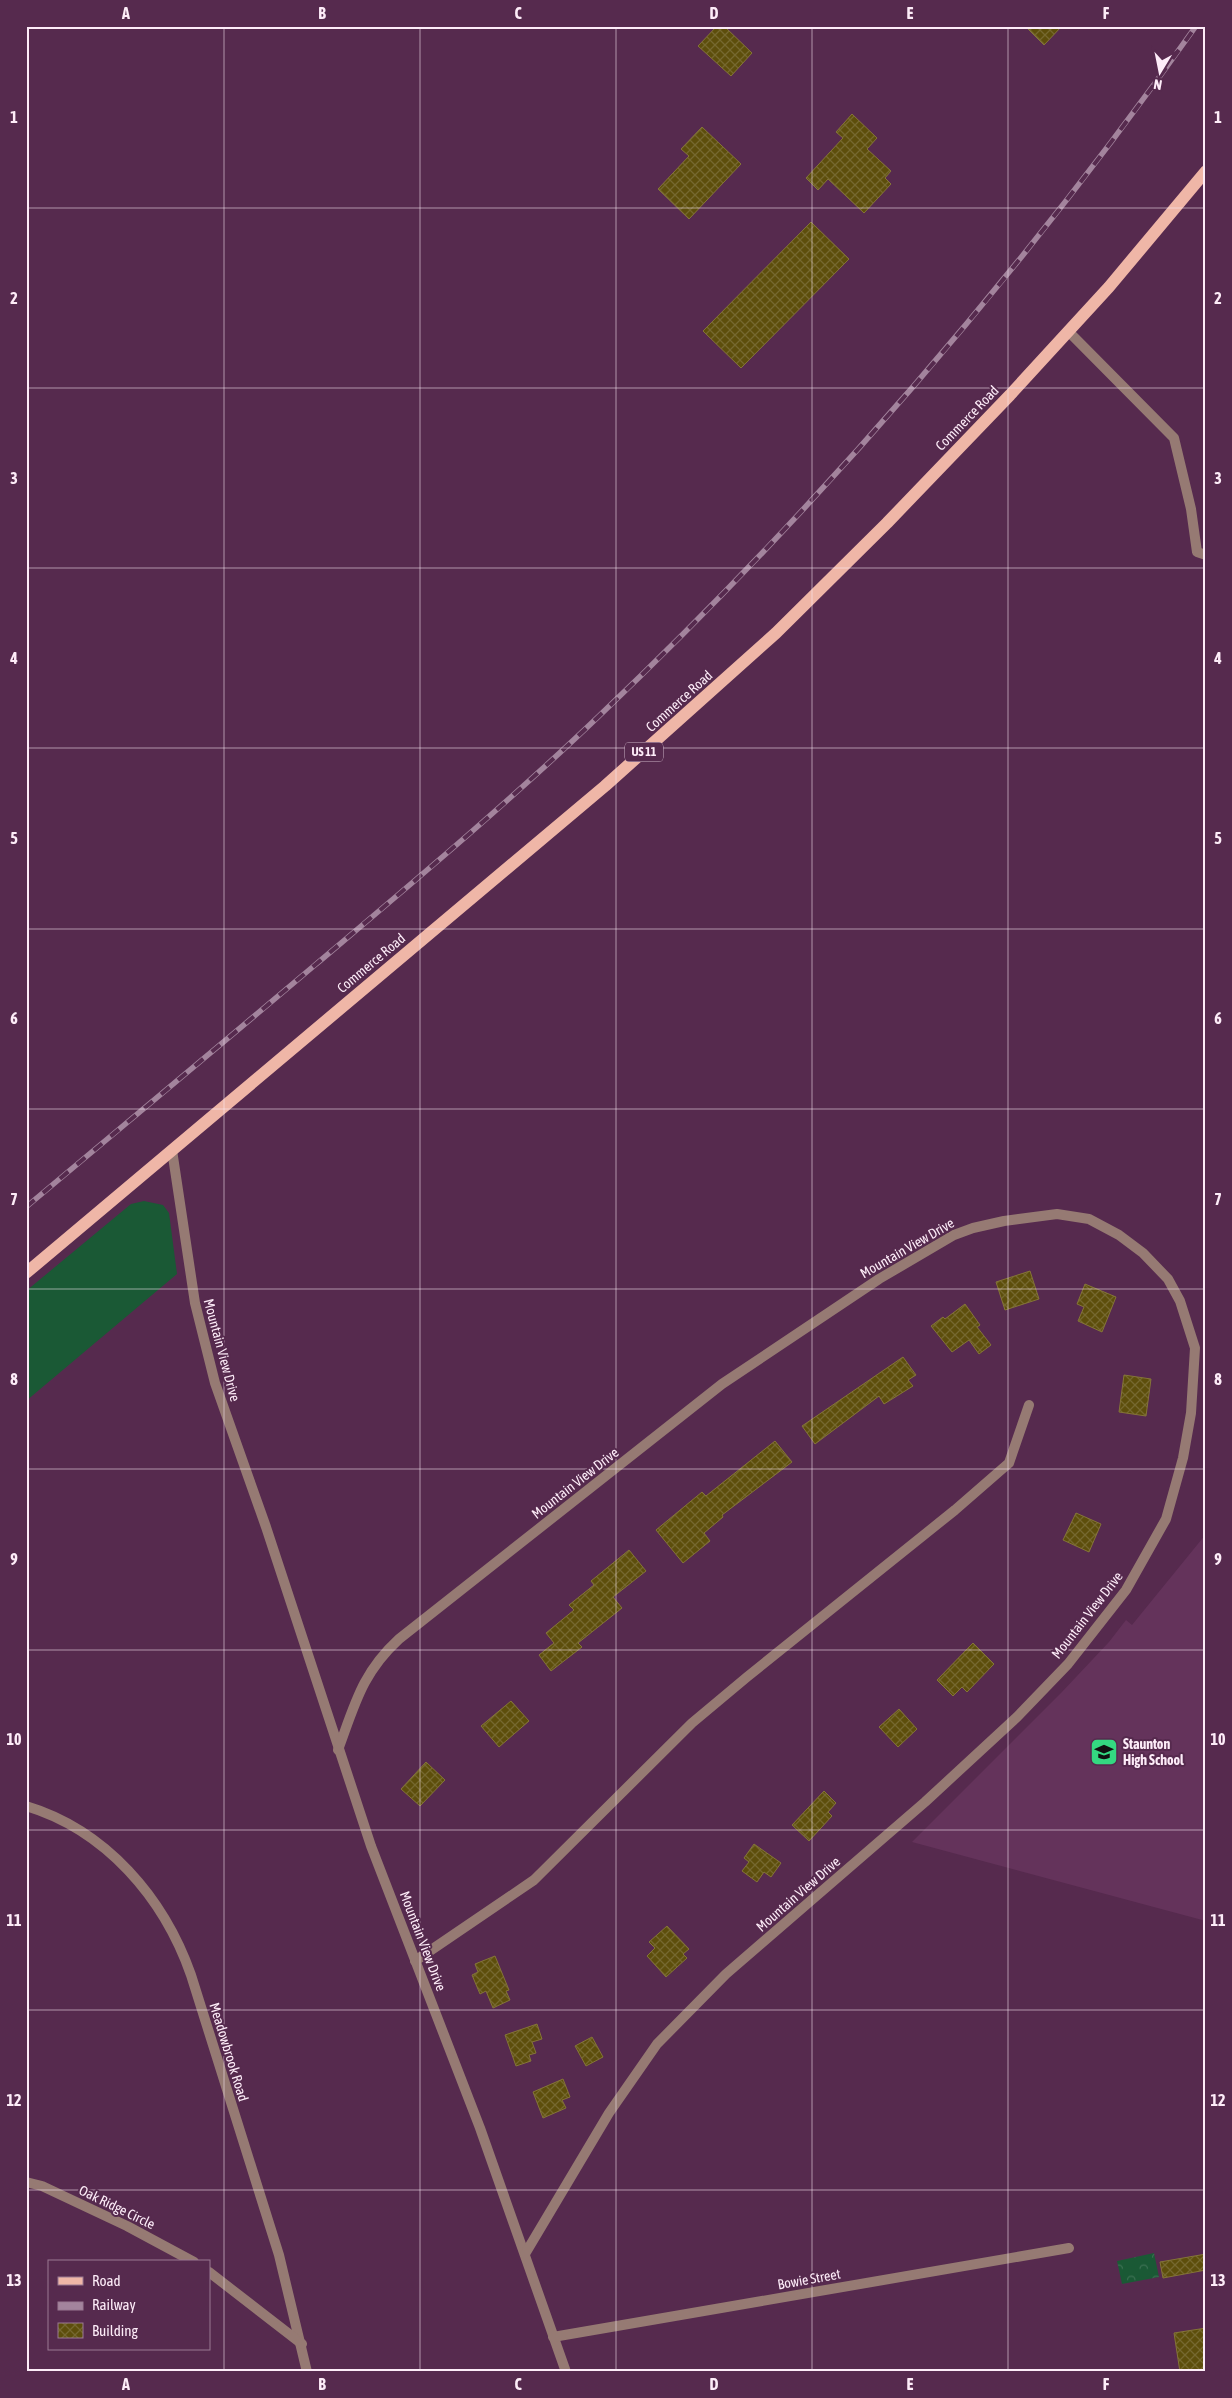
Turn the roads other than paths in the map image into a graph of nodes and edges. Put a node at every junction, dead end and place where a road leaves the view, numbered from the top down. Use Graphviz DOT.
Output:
graph roads {
  1 [pos="1206,171"];
  2 [pos="1068,331"];
  3 [pos="1206,555"];
  4 [pos="172,1150"];
  5 [pos="26,1273"];
  6 [pos="1030,1405"];
  7 [pos="338,1750"];
  8 [pos="26,1806"];
  9 [pos="415,1961"];
  10 [pos="26,2182"];
  11 [pos="1069,2248"];
  12 [pos="525,2254"];
  13 [pos="190,2260"];
  14 [pos="210,2273"];
  15 [pos="553,2337"];
  16 [pos="302,2344"];
  17 [pos="307,2372"];
  18 [pos="566,2372"];
  1 -- 2 [label="main road, Commerce Road / US 11"];
  2 -- 3 [label="street"];
  2 -- 4 [label="main road, Commerce Road / US 11"];
  4 -- 5 [label="main road, Commerce Road / US 11"];
  4 -- 7 [label="street, Mountain View Drive"];
  6 -- 9 [label="street"];
  7 -- 9 [label="street, Mountain View Drive"];
  7 -- 12 [label="street, Mountain View Drive"];
  8 -- 16 [label="street, Meadowbrook Road"];
  9 -- 12 [label="street, Mountain View Drive"];
  10 -- 13 [label="street, Oak Ridge Circle"];
  11 -- 15 [label="street, Bowie Street"];
  12 -- 15 [label="street, Mountain View Drive"];
  14 -- 16 [label="street"];
  15 -- 18 [label="street, Mountain View Drive"];
  16 -- 17 [label="street, Meadowbrook Road"];
}
